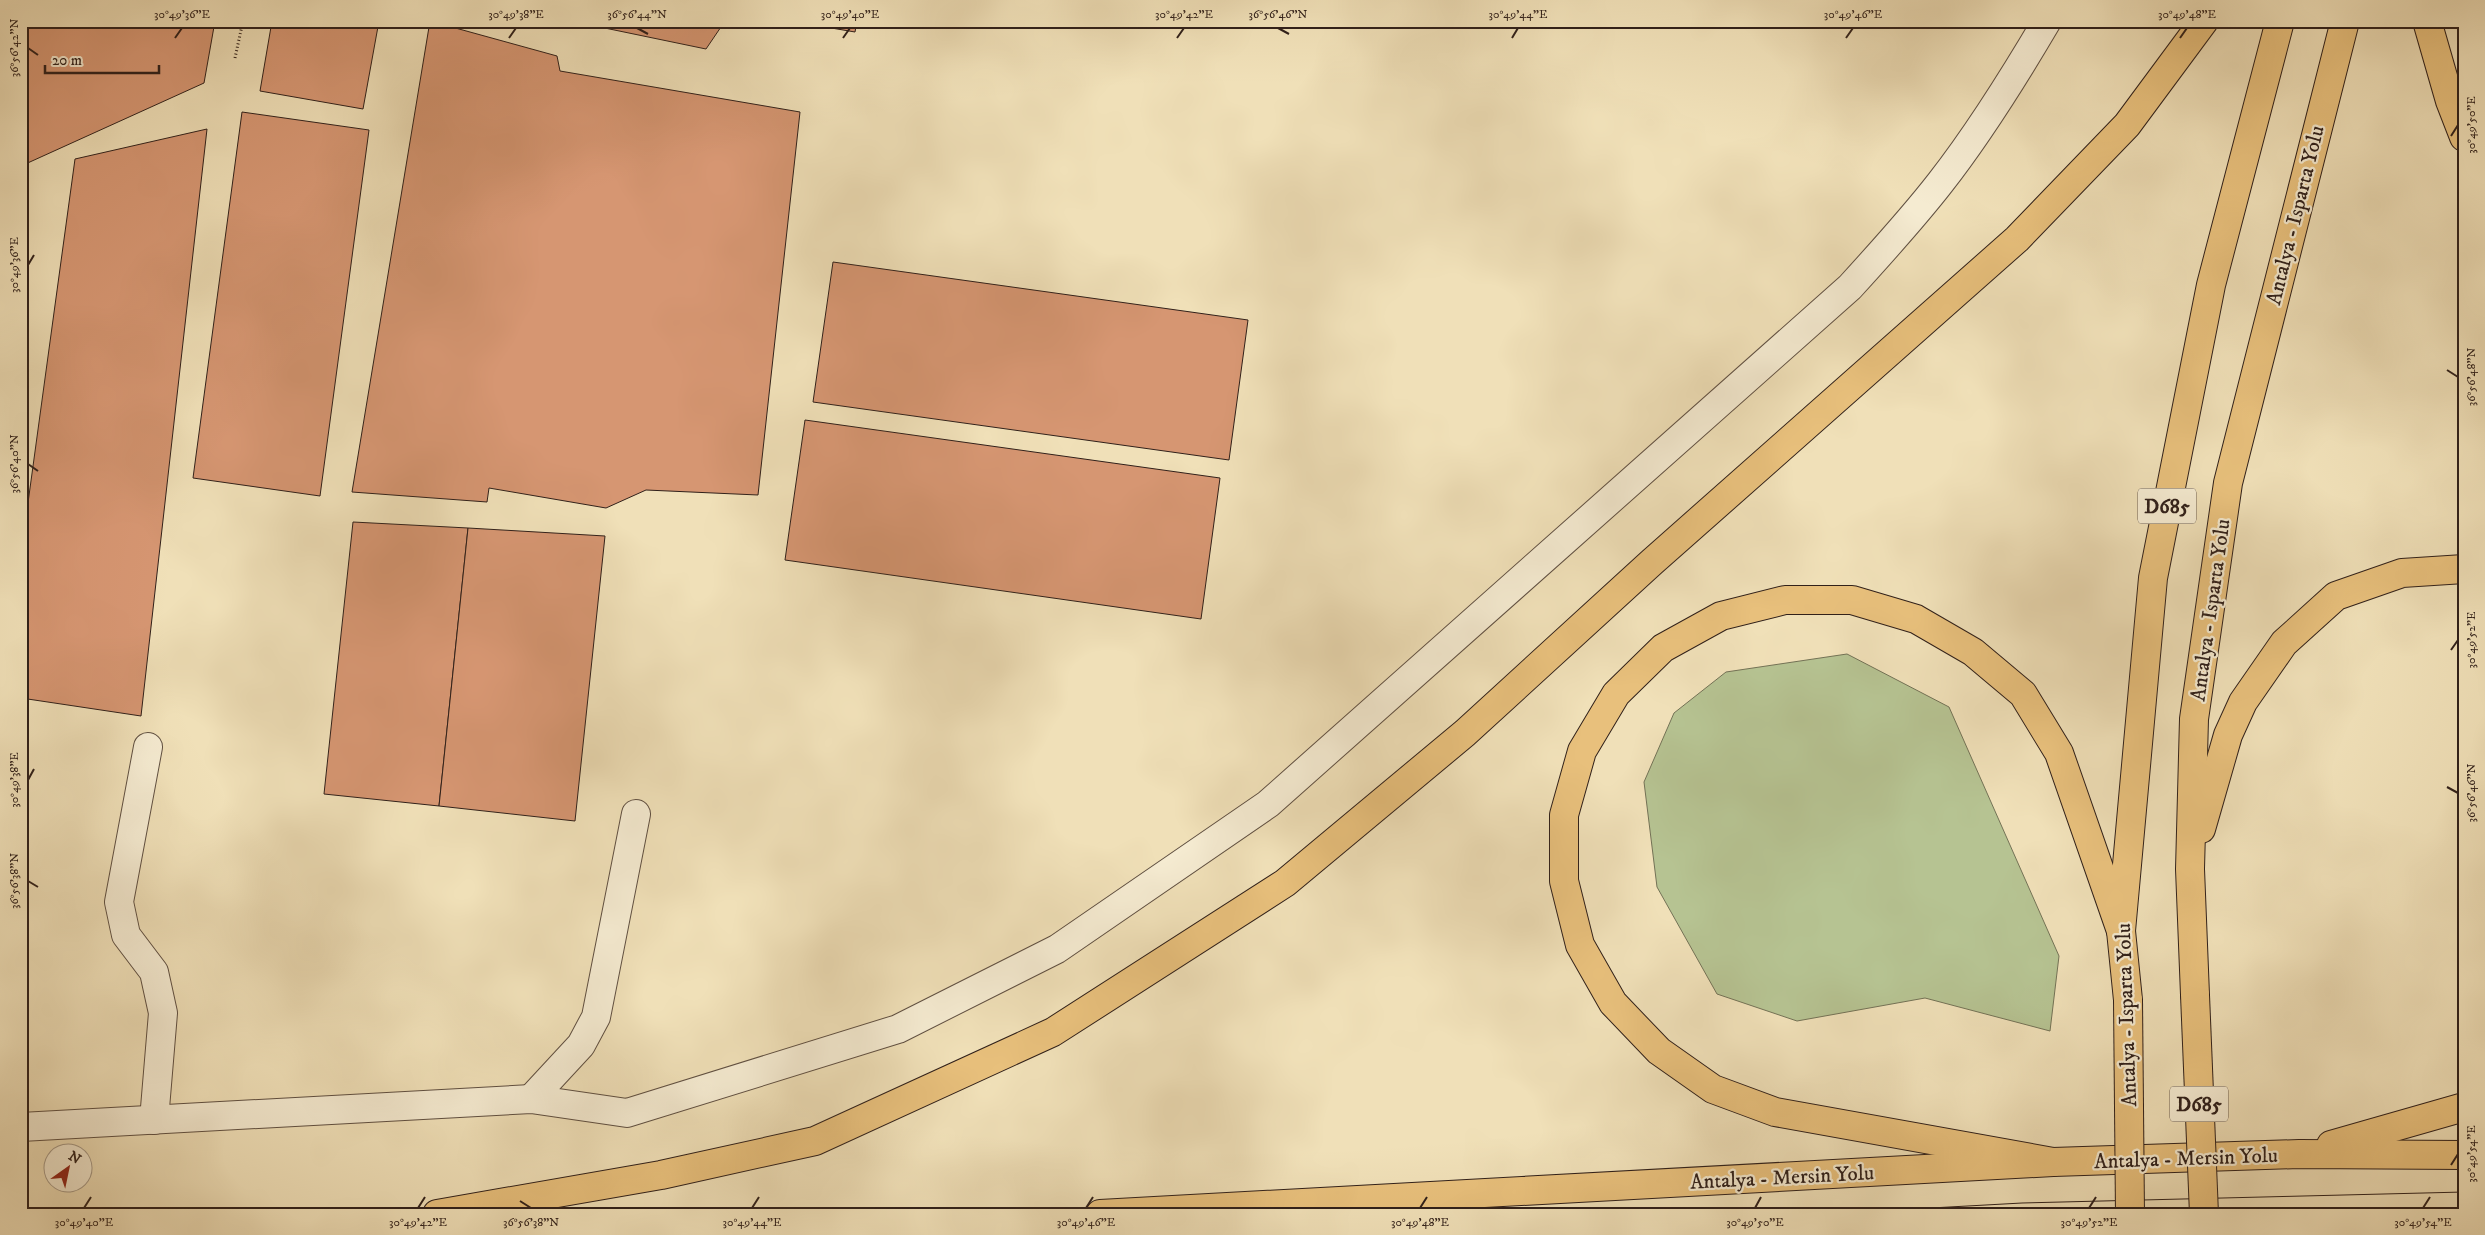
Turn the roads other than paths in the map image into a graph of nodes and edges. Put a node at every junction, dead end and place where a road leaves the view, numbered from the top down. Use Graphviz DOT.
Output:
graph roads {
  1 [pos="2047,21"];
  2 [pos="2204,21"];
  3 [pos="2280,21"];
  4 [pos="2345,21"];
  5 [pos="2427,21"];
  6 [pos="2464,136"];
  7 [pos="2464,569"];
  8 [pos="148,747"];
  9 [pos="636,814"];
  10 [pos="2190,870"];
  11 [pos="2121,931"];
  12 [pos="531,1098"];
  13 [pos="2464,1107"];
  14 [pos="154,1120"];
  15 [pos="21,1127"];
  16 [pos="2299,1154"];
  17 [pos="2464,1155"];
  18 [pos="2053,1162"];
  19 [pos="437,1214"];
  20 [pos="1100,1214"];
  21 [pos="2130,1214"];
  22 [pos="2204,1214"];
  1 -- 12 [label="street"];
  2 -- 19 [label="highway"];
  3 -- 11 [label="highway, Antalya - Isparta Yolu / D685"];
  4 -- 10 [label="highway, Antalya - Isparta Yolu / D685"];
  5 -- 6 [label="highway"];
  7 -- 10 [label="highway"];
  8 -- 14 [label="street"];
  9 -- 12 [label="street"];
  10 -- 22 [label="highway, Antalya - Isparta Yolu / D685, bridge"];
  11 -- 18 [label="highway"];
  11 -- 21 [label="highway, Antalya - Isparta Yolu / D685, bridge"];
  12 -- 14 [label="street"];
  13 -- 16 [label="highway"];
  14 -- 15 [label="street"];
  16 -- 17 [label="highway, Antalya - Mersin Yolu"];
  16 -- 18 [label="highway, Antalya - Mersin Yolu"];
  18 -- 20 [label="highway, Antalya - Mersin Yolu"];
}
